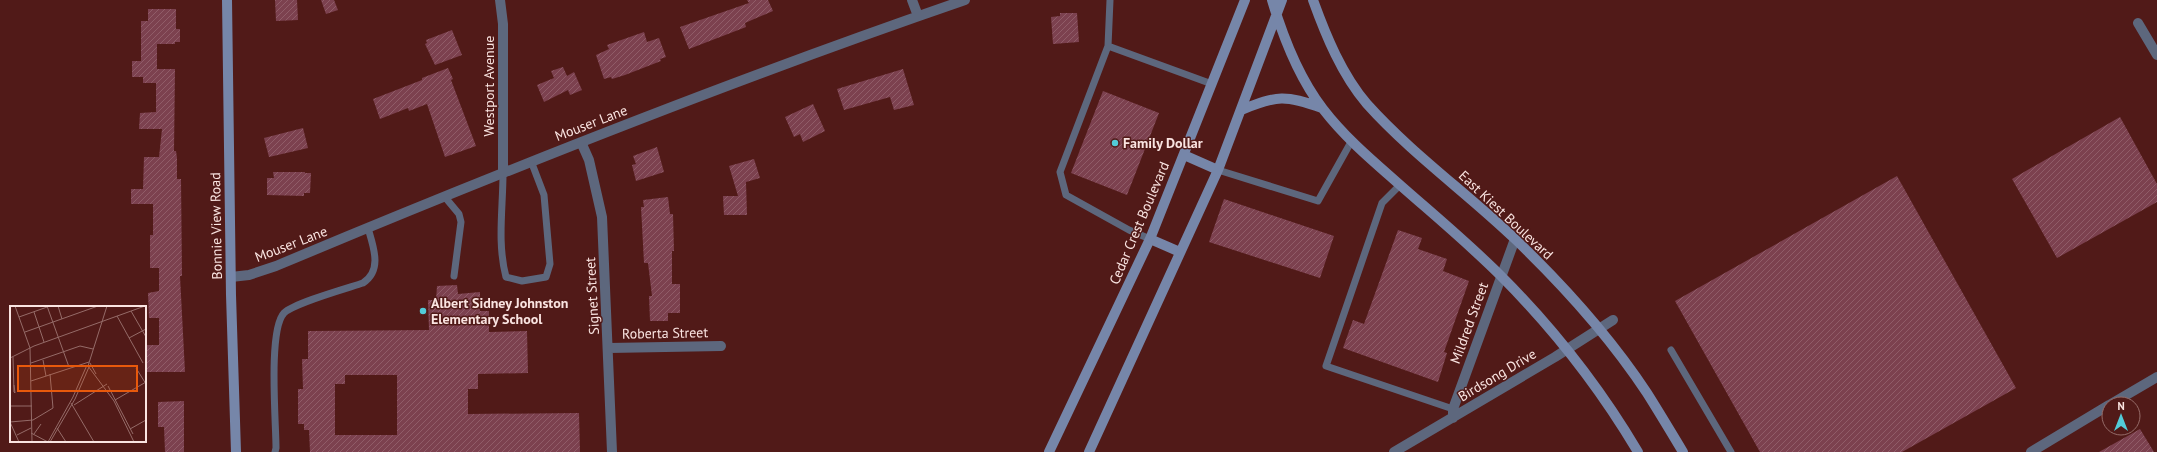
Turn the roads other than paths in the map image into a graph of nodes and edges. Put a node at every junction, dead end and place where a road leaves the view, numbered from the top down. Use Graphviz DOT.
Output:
graph roads {
  1 [pos="227,0"];
  2 [pos="500,0"];
  3 [pos="912,0"];
  4 [pos="965,0"];
  5 [pos="1110,0"];
  6 [pos="1245,0"];
  7 [pos="1272,0"];
  8 [pos="1282,0"];
  9 [pos="1313,0"];
  10 [pos="1276,15"];
  11 [pos="918,16"];
  12 [pos="2138,23"];
  13 [pos="1108,46"];
  14 [pos="2157,55"];
  15 [pos="1212,84"];
  16 [pos="1322,108"];
  17 [pos="1241,110"];
  18 [pos="581,142"];
  19 [pos="1351,142"];
  20 [pos="1184,155"];
  21 [pos="531,162"];
  22 [pos="1218,170"];
  23 [pos="504,173"];
  24 [pos="1400,185"];
  25 [pos="444,196"];
  26 [pos="368,228"];
  27 [pos="1150,239"];
  28 [pos="1515,239"];
  29 [pos="1180,252"];
  30 [pos="231,276"];
  31 [pos="454,276"];
  32 [pos="1501,276"];
  33 [pos="1613,320"];
  34 [pos="1598,329"];
  35 [pos="721,346"];
  36 [pos="609,348"];
  37 [pos="1567,349"];
  38 [pos="1671,350"];
  39 [pos="2157,377"];
  40 [pos="2125,396"];
  41 [pos="2101,410"];
  42 [pos="1453,414"];
  43 [pos="236,452"];
  44 [pos="275,452"];
  45 [pos="612,452"];
  46 [pos="1049,452"];
  47 [pos="1089,452"];
  48 [pos="1394,452"];
  49 [pos="1638,452"];
  50 [pos="1683,452"];
  51 [pos="1731,452"];
  52 [pos="2031,452"];
  1 -- 30 [label="street, Bonnie View Road"];
  2 -- 23 [label="street, Westport Avenue"];
  3 -- 11 [label="street"];
  4 -- 11 [label="street, Mouser Lane"];
  5 -- 13 [label="lane"];
  6 -- 15 [label="street, Cedar Crest Boulevard"];
  7 -- 10 [label="street"];
  8 -- 10 [label="street"];
  9 -- 28 [label="street, East Kiest Boulevard"];
  10 -- 16 [label="street"];
  10 -- 17 [label="street"];
  11 -- 18 [label="street, Mouser Lane"];
  12 -- 14 [label="street"];
  13 -- 15 [label="lane"];
  13 -- 27 [label="lane"];
  15 -- 20 [label="street, Cedar Crest Boulevard"];
  16 -- 17 [label="street"];
  16 -- 19 [label="street"];
  17 -- 22 [label="street"];
  18 -- 21 [label="street, Mouser Lane"];
  18 -- 36 [label="street, Signet Street"];
  19 -- 22 [label="lane"];
  19 -- 24 [label="street"];
  20 -- 22 [label="street"];
  20 -- 27 [label="street, Cedar Crest Boulevard"];
  21 -- 23 [label="street, Mouser Lane"];
  21 -- 23 [label="lane"];
  22 -- 29 [label="street"];
  23 -- 25 [label="street, Mouser Lane"];
  24 -- 32 [label="street"];
  24 -- 42 [label="lane"];
  25 -- 26 [label="street, Mouser Lane"];
  25 -- 31 [label="lane"];
  26 -- 30 [label="street, Mouser Lane"];
  26 -- 44 [label="lane"];
  27 -- 29 [label="street"];
  27 -- 46 [label="street, Cedar Crest Boulevard"];
  28 -- 32 [label="street, Mildred Street"];
  28 -- 34 [label="street, East Kiest Boulevard"];
  29 -- 47 [label="street"];
  30 -- 43 [label="street, Bonnie View Road"];
  32 -- 37 [label="street"];
  32 -- 42 [label="street, Mildred Street"];
  33 -- 34 [label="street, Birdsong Drive"];
  34 -- 37 [label="street, Birdsong Drive"];
  34 -- 50 [label="street, East Kiest Boulevard"];
  35 -- 36 [label="street, Roberta Street"];
  36 -- 45 [label="street, Signet Street"];
  37 -- 42 [label="street, Birdsong Drive"];
  37 -- 49 [label="street"];
  38 -- 51 [label="lane"];
  39 -- 40 [label="street"];
  41 -- 52 [label="street"];
  42 -- 48 [label="street, Birdsong Drive"];
}
